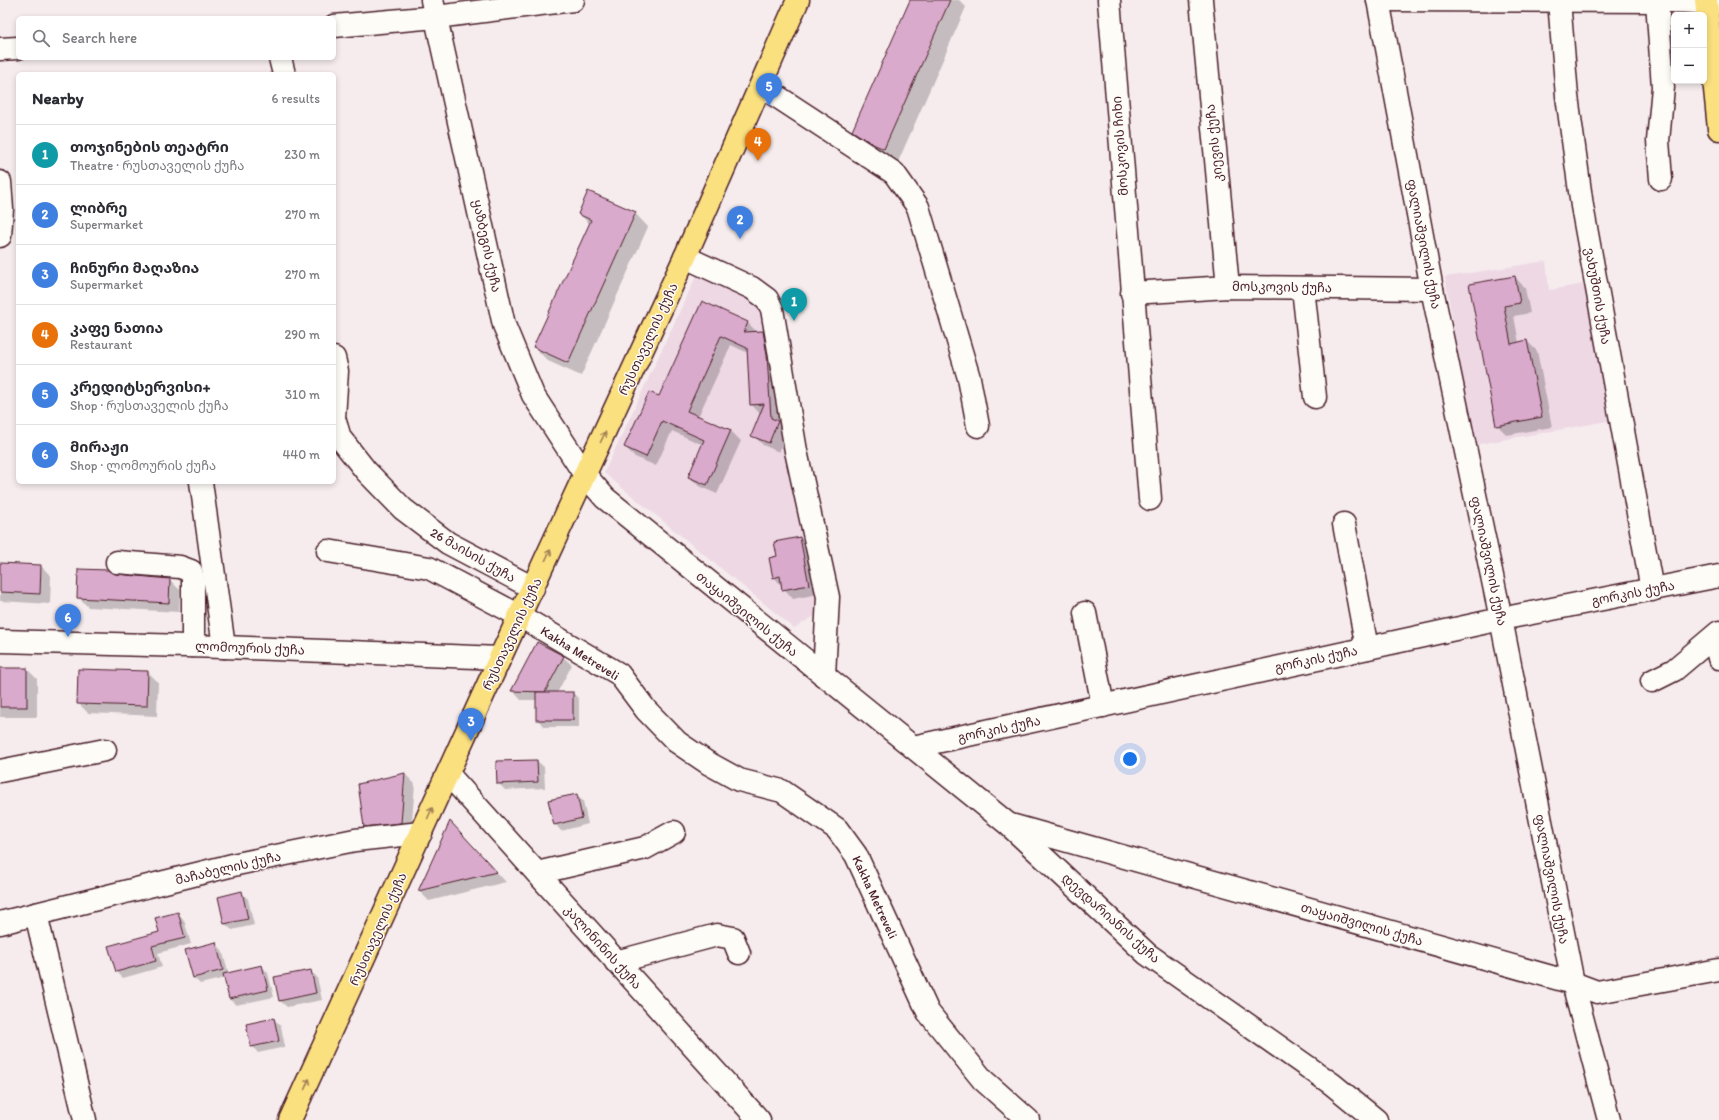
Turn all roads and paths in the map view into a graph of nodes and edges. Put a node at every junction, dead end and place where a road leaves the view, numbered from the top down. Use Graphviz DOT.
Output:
graph roads {
  1 [pos="574,0"];
  2 [pos="798,0"];
  3 [pos="1109,0"];
  4 [pos="1201,0"];
  5 [pos="1378,0"];
  6 [pos="1559,1"];
  7 [pos="1658,1"];
  8 [pos="1710,1"];
  9 [pos="434,8"];
  10 [pos="336,26"];
  11 [pos="16,48"];
  12 [pos="0,49"];
  13 [pos="280,60"];
  14 [pos="284,72"];
  15 [pos="761,86"];
  16 [pos="1719,129"];
  17 [pos="1661,179"];
  18 [pos="0,182"];
  19 [pos="0,236"];
  20 [pos="16,236"];
  21 [pos="686,257"];
  22 [pos="1228,287"];
  23 [pos="1303,288"];
  24 [pos="1432,289"];
  25 [pos="1132,293"];
  26 [pos="336,367"];
  27 [pos="336,387"];
  28 [pos="1315,397"];
  29 [pos="336,425"];
  30 [pos="978,426"];
  31 [pos="585,475"];
  32 [pos="201,484"];
  33 [pos="1150,499"];
  34 [pos="1344,524"];
  35 [pos="328,551"];
  36 [pos="117,562"];
  37 [pos="1719,576"];
  38 [pos="533,588"];
  39 [pos="1652,590"];
  40 [pos="1085,613"];
  41 [pos="520,616"];
  42 [pos="1501,618"];
  43 [pos="1716,635"];
  44 [pos="0,641"];
  45 [pos="193,646"];
  46 [pos="224,647"];
  47 [pos="1367,648"];
  48 [pos="500,658"];
  49 [pos="1719,658"];
  50 [pos="824,676"];
  51 [pos="1652,681"];
  52 [pos="1103,706"];
  53 [pos="913,747"];
  54 [pos="105,750"];
  55 [pos="0,771"];
  56 [pos="448,774"];
  57 [pos="1008,824"];
  58 [pos="674,832"];
  59 [pos="421,833"];
  60 [pos="537,873"];
  61 [pos="36,914"];
  62 [pos="0,923"];
  63 [pos="739,953"];
  64 [pos="616,962"];
  65 [pos="1719,970"];
  66 [pos="1572,983"];
  67 [pos="85,1120"];
  68 [pos="290,1120"];
  69 [pos="759,1120"];
  70 [pos="1028,1120"];
  71 [pos="1376,1120"];
  72 [pos="1609,1120"];
  1 -- 9 [label="street"];
  2 -- 15 [label="main road, რუსთაველის ქუჩა"];
  3 -- 25 [label="street, მოსკოვის ჩიხი"];
  4 -- 22 [label="street, კიევის ქუჩა"];
  5 -- 6 [label="street"];
  5 -- 24 [label="street, ფალიაშვილის ქუჩა"];
  6 -- 7 [label="street"];
  6 -- 39 [label="street, ვახუშთის ქუჩა"];
  7 -- 8 [label="street"];
  7 -- 17 [label="street"];
  8 -- 16 [label="main road"];
  9 -- 10 [label="street"];
  9 -- 31 [label="street, ყაზბეგის ქუჩა"];
  11 -- 12 [label="street"];
  13 -- 14 [label="street"];
  15 -- 21 [label="main road, რუსთაველის ქუჩა"];
  15 -- 30 [label="street"];
  18 -- 19 [label="street"];
  19 -- 20 [label="street"];
  31 -- 21 [label="main road, რუსთაველის ქუჩა, one-way"];
  21 -- 50 [label="street"];
  22 -- 23 [label="street, მოსკოვის ქუჩა"];
  22 -- 25 [label="street, მოსკოვის ქუჩა"];
  23 -- 24 [label="street, მოსკოვის ქუჩა"];
  23 -- 28 [label="street"];
  24 -- 42 [label="street, ფალიაშვილის ქუჩა"];
  25 -- 33 [label="street, მოსკოვის ჩიხი"];
  26 -- 27 [label="street, 26 მაისის ქუჩა"];
  29 -- 38 [label="street, 26 მაისის ქუჩა"];
  38 -- 31 [label="main road, რუსთაველის ქუჩა, one-way"];
  31 -- 50 [label="street, თაყაიშვილის ქუჩა"];
  32 -- 46 [label="street"];
  34 -- 47 [label="street"];
  35 -- 41 [label="street, Kakha Metreveli"];
  36 -- 45 [label="street"];
  37 -- 39 [label="street, გორკის ქუჩა"];
  38 -- 41 [label="main road, რუსთაველის ქუჩა"];
  39 -- 42 [label="street, გორკის ქუჩა"];
  40 -- 52 [label="street"];
  41 -- 48 [label="main road, რუსთაველის ქუჩა"];
  41 -- 70 [label="street, Kakha Metreveli"];
  42 -- 47 [label="street, გორკის ქუჩა"];
  42 -- 66 [label="street, ფალიაშვილის ქუჩა"];
  43 -- 49 [label="street"];
  43 -- 51 [label="street"];
  44 -- 45 [label="street, ლომოურის ქუჩა"];
  45 -- 46 [label="street, ლომოურის ქუჩა"];
  46 -- 48 [label="street, ლომოურის ქუჩა"];
  47 -- 52 [label="street, გორკის ქუჩა"];
  48 -- 56 [label="main road, რუსთაველის ქუჩა"];
  50 -- 53 [label="street, თაყაიშვილის ქუჩა"];
  52 -- 53 [label="street, გორკის ქუჩა"];
  53 -- 57 [label="street, დევდარიანის ქუჩა"];
  54 -- 55 [label="street"];
  59 -- 56 [label="main road, რუსთაველის ქუჩა, one-way"];
  56 -- 60 [label="street, კალინინის ქუჩა"];
  57 -- 66 [label="street, თაყაიშვილის ქუჩა"];
  57 -- 71 [label="street, დევდარიანის ქუჩა"];
  58 -- 60 [label="street"];
  59 -- 61 [label="street, მაჩაბელის ქუჩა"];
  68 -- 59 [label="main road, რუსთაველის ქუჩა, one-way"];
  60 -- 64 [label="street, კალინინის ქუჩა"];
  61 -- 62 [label="street, მაჩაბელის ქუჩა"];
  61 -- 67 [label="street"];
  63 -- 64 [label="street"];
  64 -- 69 [label="street, კალინინის ქუჩა"];
  65 -- 66 [label="street, თაყაიშვილის ქუჩა"];
  66 -- 72 [label="street, ფალიაშვილის ქუჩა"];
}
